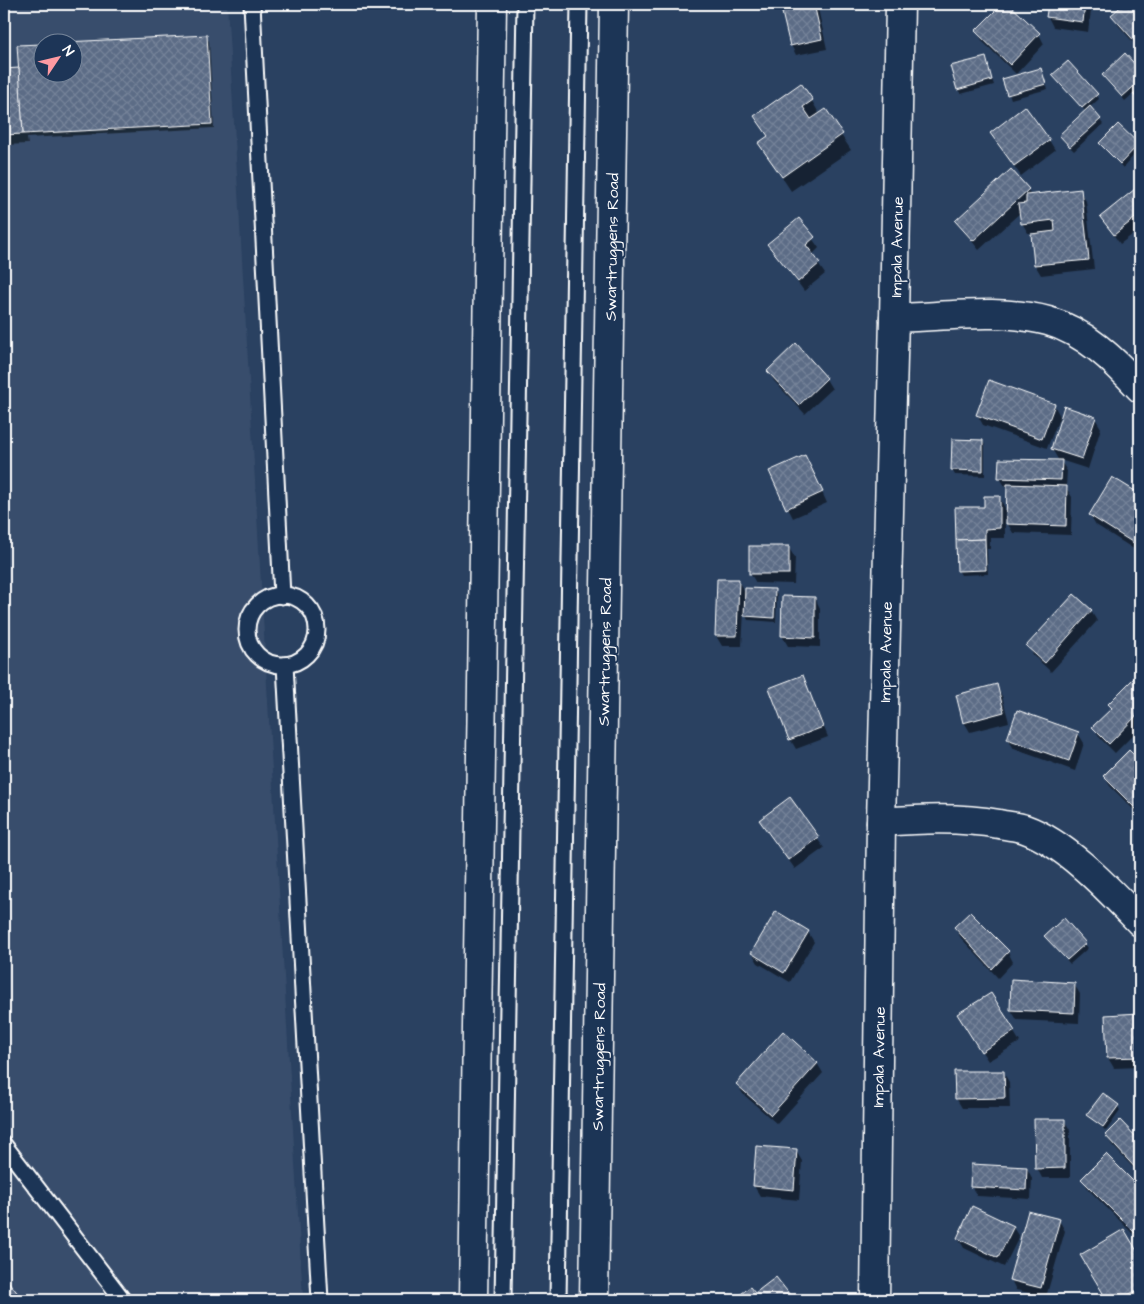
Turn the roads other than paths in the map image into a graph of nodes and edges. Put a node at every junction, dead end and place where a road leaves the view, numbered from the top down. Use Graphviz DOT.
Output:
graph roads {
  1 [pos="252,4"];
  2 [pos="492,4"];
  3 [pos="525,4"];
  4 [pos="579,4"];
  5 [pos="614,4"];
  6 [pos="900,4"];
  7 [pos="894,318"];
  8 [pos="1140,388"];
  9 [pos="282,596"];
  10 [pos="285,665"];
  11 [pos="880,822"];
  12 [pos="1140,922"];
  13 [pos="4,1145"];
  14 [pos="123,1300"];
  15 [pos="320,1300"];
  16 [pos="473,1300"];
  17 [pos="503,1300"];
  18 [pos="558,1300"];
  19 [pos="594,1300"];
  20 [pos="875,1300"];
  1 -- 9 [label="lane"];
  2 -- 16 [label="main road"];
  3 -- 17 [label="lane"];
  4 -- 18 [label="lane"];
  5 -- 19 [label="main road, Swartruggens Road"];
  6 -- 7 [label="main road, Impala Avenue"];
  7 -- 8 [label="main road"];
  7 -- 11 [label="main road, Impala Avenue"];
  9 -- 10 [label="lane"];
  9 -- 10 [label="lane"];
  10 -- 15 [label="lane"];
  11 -- 12 [label="main road"];
  11 -- 20 [label="main road, Impala Avenue"];
  13 -- 14 [label="lane"];
}
